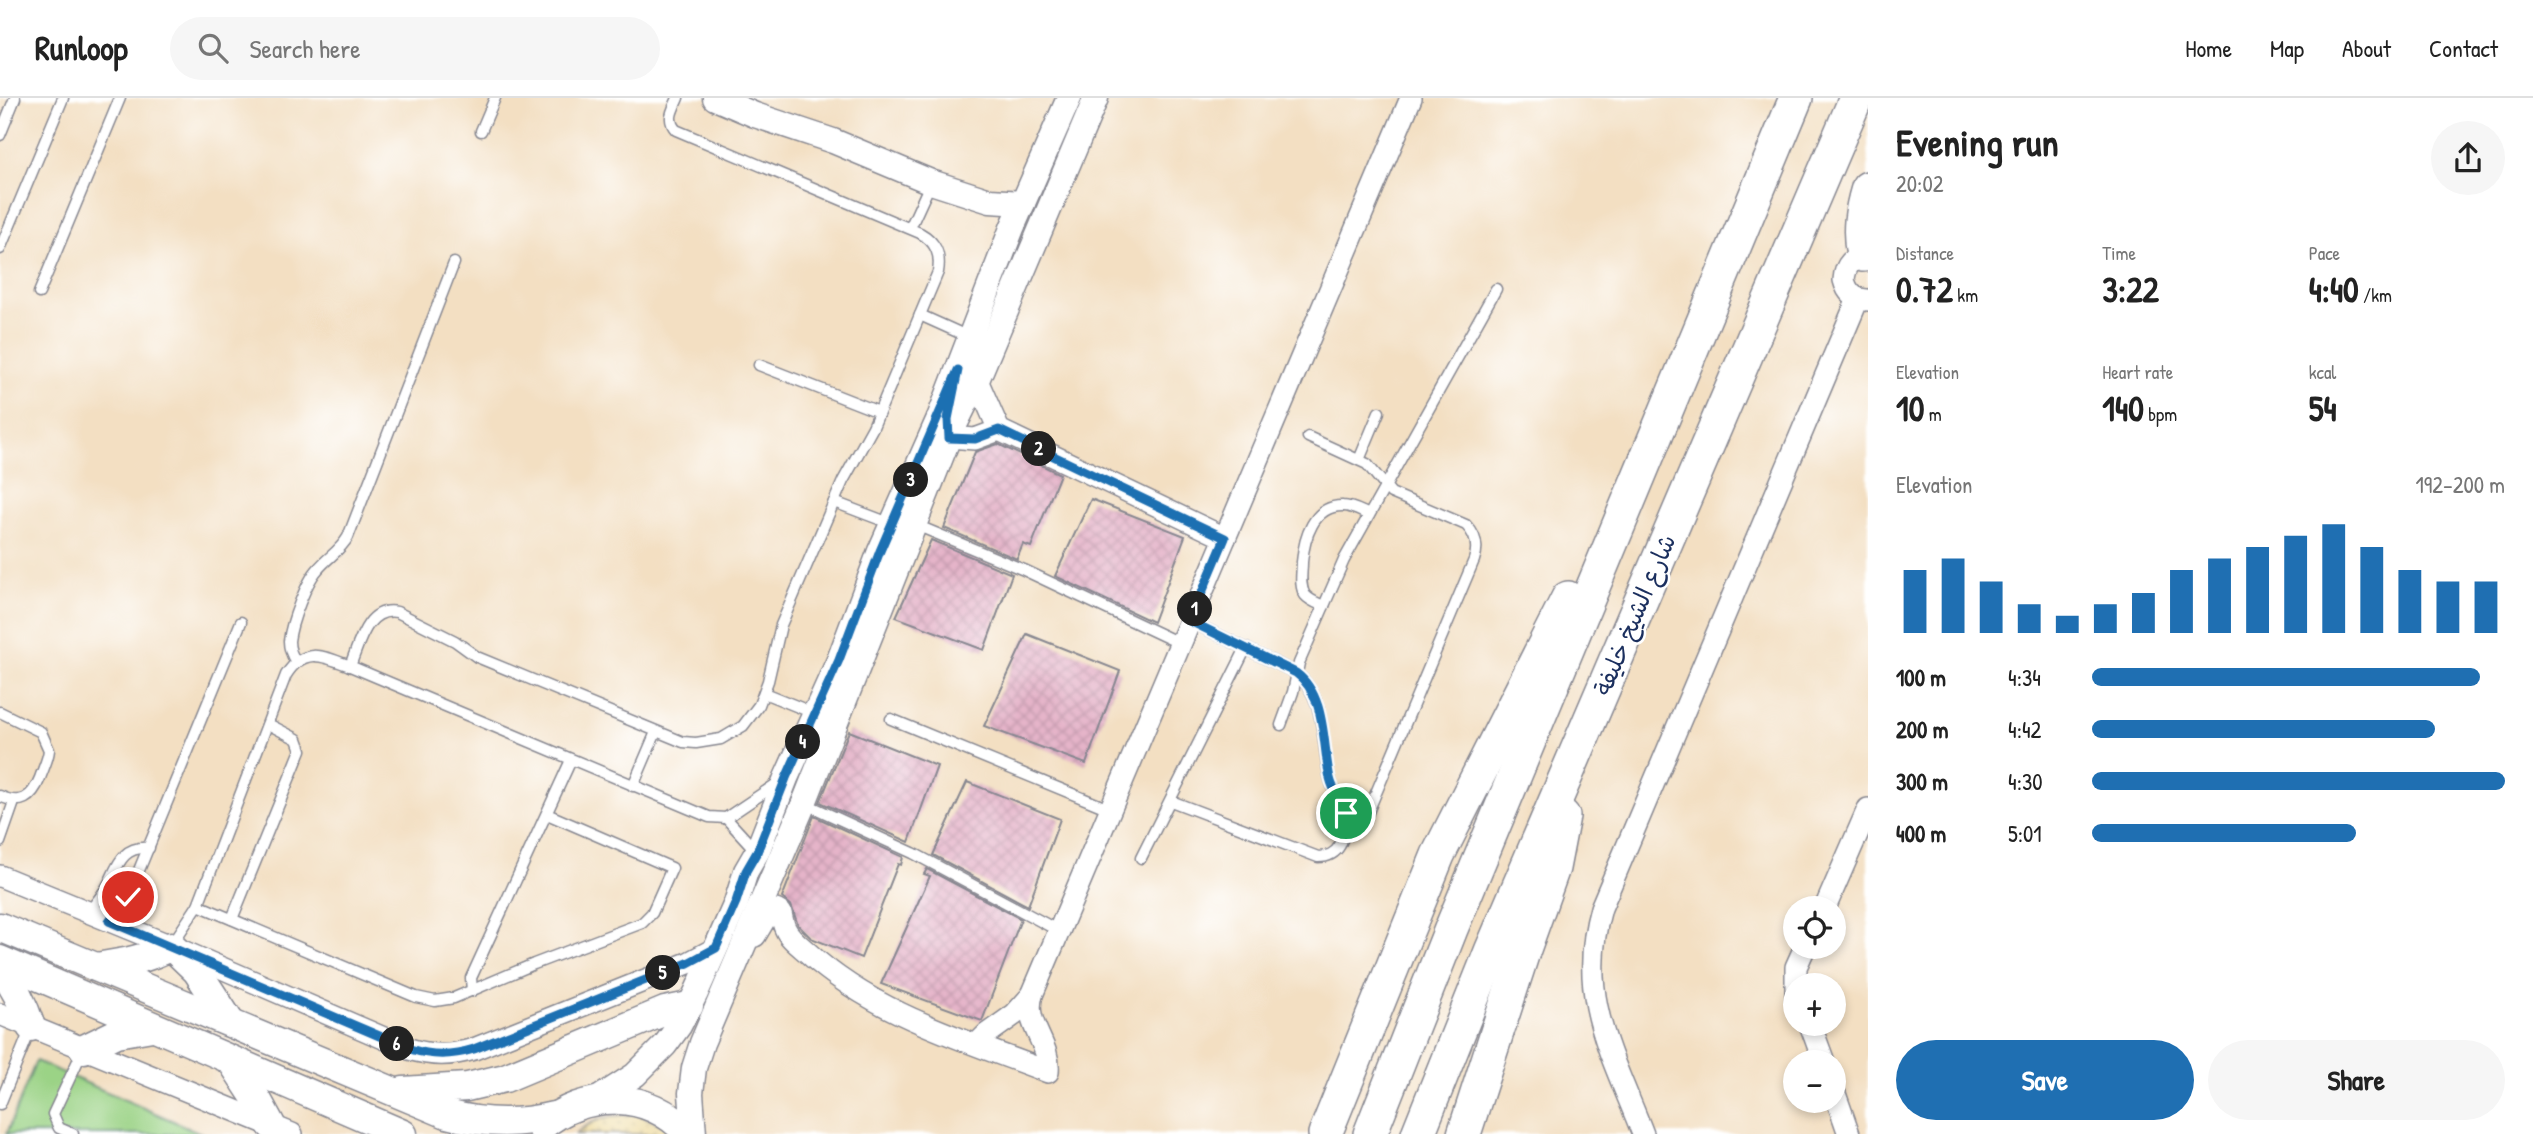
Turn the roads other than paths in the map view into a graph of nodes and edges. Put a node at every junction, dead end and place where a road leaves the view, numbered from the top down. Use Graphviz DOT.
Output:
graph roads {
  1 [pos="15,98"];
  2 [pos="64,98"];
  3 [pos="120,98"];
  4 [pos="495,98"];
  5 [pos="678,98"];
  6 [pos="715,98"];
  7 [pos="1069,98"];
  8 [pos="1096,98"];
  9 [pos="1411,98"];
  10 [pos="1796,98"];
  11 [pos="1856,98"];
  12 [pos="481,131"];
  13 [pos="0,135"];
  14 [pos="931,182"];
  15 [pos="1868,188"];
  16 [pos="989,201"];
  17 [pos="1023,203"];
  18 [pos="910,228"];
  19 [pos="1012,228"];
  20 [pos="0,249"];
  21 [pos="1865,255"];
  22 [pos="454,263"];
  23 [pos="1496,289"];
  24 [pos="39,293"];
  25 [pos="1712,299"];
  26 [pos="1863,300"];
  27 [pos="920,315"];
  28 [pos="971,338"];
  29 [pos="760,365"];
  30 [pos="967,375"];
  31 [pos="879,412"];
  32 [pos="1379,412"];
  33 [pos="999,430"];
  34 [pos="1308,437"];
  35 [pos="949,438"];
  36 [pos="1359,460"];
  37 [pos="1386,487"];
  38 [pos="834,502"];
  39 [pos="1369,514"];
  40 [pos="904,524"];
  41 [pos="1225,538"];
  42 [pos="1324,606"];
  43 [pos="1190,621"];
  44 [pos="241,622"];
  45 [pos="1181,644"];
  46 [pos="1246,648"];
  47 [pos="296,662"];
  48 [pos="350,666"];
  49 [pos="1296,673"];
  50 [pos="764,693"];
  51 [pos="0,712"];
  52 [pos="816,714"];
  53 [pos="891,719"];
  54 [pos="268,723"];
  55 [pos="1281,726"];
  56 [pos="656,733"];
  57 [pos="571,760"];
  58 [pos="786,778"];
  59 [pos="633,786"];
  60 [pos="1560,790"];
  61 [pos="0,796"];
  62 [pos="1171,801"];
  63 [pos="14,802"];
  64 [pos="804,803"];
  65 [pos="1109,809"];
  66 [pos="1868,809"];
  67 [pos="547,814"];
  68 [pos="726,818"];
  69 [pos="1347,826"];
  70 [pos="0,842"];
  71 [pos="149,848"];
  72 [pos="757,852"];
  73 [pos="1141,858"];
  74 [pos="0,876"];
  75 [pos="1830,896"];
  76 [pos="198,905"];
  77 [pos="88,913"];
  78 [pos="232,919"];
  79 [pos="109,921"];
  80 [pos="0,927"];
  81 [pos="1059,931"];
  82 [pos="171,946"];
  83 [pos="728,950"];
  84 [pos="0,960"];
  85 [pos="96,967"];
  86 [pos="0,968"];
  87 [pos="472,991"];
  88 [pos="1032,995"];
  89 [pos="690,1006"];
  90 [pos="0,1014"];
  91 [pos="230,1023"];
  92 [pos="31,1027"];
  93 [pos="152,1027"];
  94 [pos="977,1044"];
  95 [pos="84,1049"];
  96 [pos="231,1060"];
  97 [pos="4,1082"];
  98 [pos="393,1092"];
  99 [pos="596,1100"];
  100 [pos="0,1104"];
  101 [pos="1842,1113"];
  102 [pos="544,1125"];
  103 [pos="277,1131"];
  104 [pos="73,1134"];
  105 [pos="403,1134"];
  106 [pos="688,1134"];
  107 [pos="694,1134"];
  108 [pos="1325,1134"];
  109 [pos="1370,1134"];
  110 [pos="1418,1134"];
  111 [pos="1464,1134"];
  112 [pos="1643,1134"];
  113 [pos="1849,1134"];
  1 -- 13 [label="lane"];
  2 -- 20 [label="lane"];
  3 -- 24 [label="lane"];
  4 -- 12 [label="lane"];
  5 -- 18 [label="lane"];
  6 -- 14 [label="street"];
  7 -- 17 [label="street"];
  8 -- 30 [label="street"];
  9 -- 41 [label="street"];
  10 -- 25 [label="highway, شارع الشيخ خليفة"];
  11 -- 60 [label="highway, شارع الشيخ خليفة"];
  14 -- 16 [label="street"];
  14 -- 18 [label="lane"];
  15 -- 21 [label="highway"];
  16 -- 17 [label="street"];
  16 -- 19 [label="street"];
  17 -- 19 [label="street"];
  18 -- 27 [label="lane"];
  19 -- 28 [label="street"];
  21 -- 26 [label="street"];
  22 -- 47 [label="lane"];
  23 -- 37 [label="lane"];
  25 -- 108 [label="highway"];
  25 -- 109 [label="highway, شارع الشيخ خليفة"];
  26 -- 112 [label="street"];
  27 -- 28 [label="lane"];
  27 -- 31 [label="lane"];
  28 -- 30 [label="street"];
  29 -- 31 [label="lane"];
  30 -- 33 [label="street"];
  30 -- 35 [label="street"];
  30 -- 40 [label="street"];
  31 -- 38 [label="lane"];
  32 -- 36 [label="lane"];
  33 -- 35 [label="street"];
  33 -- 41 [label="street"];
  34 -- 36 [label="lane"];
  35 -- 40 [label="street"];
  36 -- 37 [label="lane"];
  37 -- 39 [label="lane"];
  37 -- 69 [label="lane"];
  38 -- 40 [label="lane"];
  38 -- 50 [label="lane"];
  39 -- 42 [label="lane"];
  39 -- 42 [label="lane"];
  40 -- 45 [label="lane"];
  40 -- 52 [label="street"];
  40 -- 64 [label="street"];
  41 -- 43 [label="street"];
  42 -- 49 [label="lane"];
  43 -- 45 [label="street"];
  43 -- 46 [label="lane"];
  44 -- 71 [label="lane"];
  45 -- 65 [label="street"];
  46 -- 49 [label="lane"];
  46 -- 62 [label="lane"];
  47 -- 48 [label="lane"];
  47 -- 54 [label="lane"];
  48 -- 56 [label="lane"];
  48 -- 57 [label="lane"];
  49 -- 55 [label="lane"];
  49 -- 69 [label="lane"];
  50 -- 52 [label="lane"];
  50 -- 56 [label="lane"];
  51 -- 63 [label="lane"];
  52 -- 58 [label="street"];
  53 -- 65 [label="lane"];
  54 -- 76 [label="lane"];
  54 -- 78 [label="lane"];
  56 -- 59 [label="lane"];
  57 -- 59 [label="lane"];
  57 -- 67 [label="lane"];
  58 -- 68 [label="lane"];
  58 -- 72 [label="street"];
  59 -- 68 [label="lane"];
  60 -- 110 [label="highway, شارع الشيخ خليفة"];
  60 -- 111 [label="highway"];
  61 -- 63 [label="lane"];
  62 -- 69 [label="lane"];
  62 -- 73 [label="lane"];
  63 -- 70 [label="lane"];
  64 -- 81 [label="lane"];
  64 -- 83 [label="street"];
  65 -- 81 [label="street"];
  66 -- 75 [label="street"];
  67 -- 87 [label="lane"];
  67 -- 87 [label="lane"];
  68 -- 72 [label="lane"];
  71 -- 77 [label="lane"];
  71 -- 79 [label="lane"];
  72 -- 83 [label="street"];
  74 -- 77 [label="street"];
  76 -- 78 [label="lane"];
  76 -- 82 [label="lane"];
  77 -- 79 [label="street"];
  78 -- 87 [label="lane"];
  79 -- 82 [label="street"];
  80 -- 85 [label="main road"];
  81 -- 88 [label="street"];
  82 -- 83 [label="street"];
  82 -- 85 [label="main road"];
  82 -- 91 [label="main road"];
  83 -- 89 [label="street"];
  83 -- 94 [label="street"];
  83 -- 107 [label="street"];
  84 -- 93 [label="main road"];
  85 -- 91 [label="main road"];
  86 -- 92 [label="main road"];
  88 -- 94 [label="street"];
  88 -- 94 [label="street"];
  89 -- 98 [label="main road"];
  89 -- 99 [label="street"];
  90 -- 92 [label="street"];
  91 -- 98 [label="main road"];
  92 -- 95 [label="street"];
  92 -- 97 [label="lane"];
  93 -- 95 [label="main road"];
  93 -- 96 [label="main road"];
  95 -- 103 [label="street"];
  95 -- 104 [label="lane"];
  96 -- 103 [label="main road"];
  96 -- 105 [label="main road"];
  97 -- 100 [label="lane"];
  98 -- 102 [label="main road"];
  99 -- 102 [label="main road"];
  99 -- 106 [label="main road"];
  101 -- 113 [label="street"];
}
